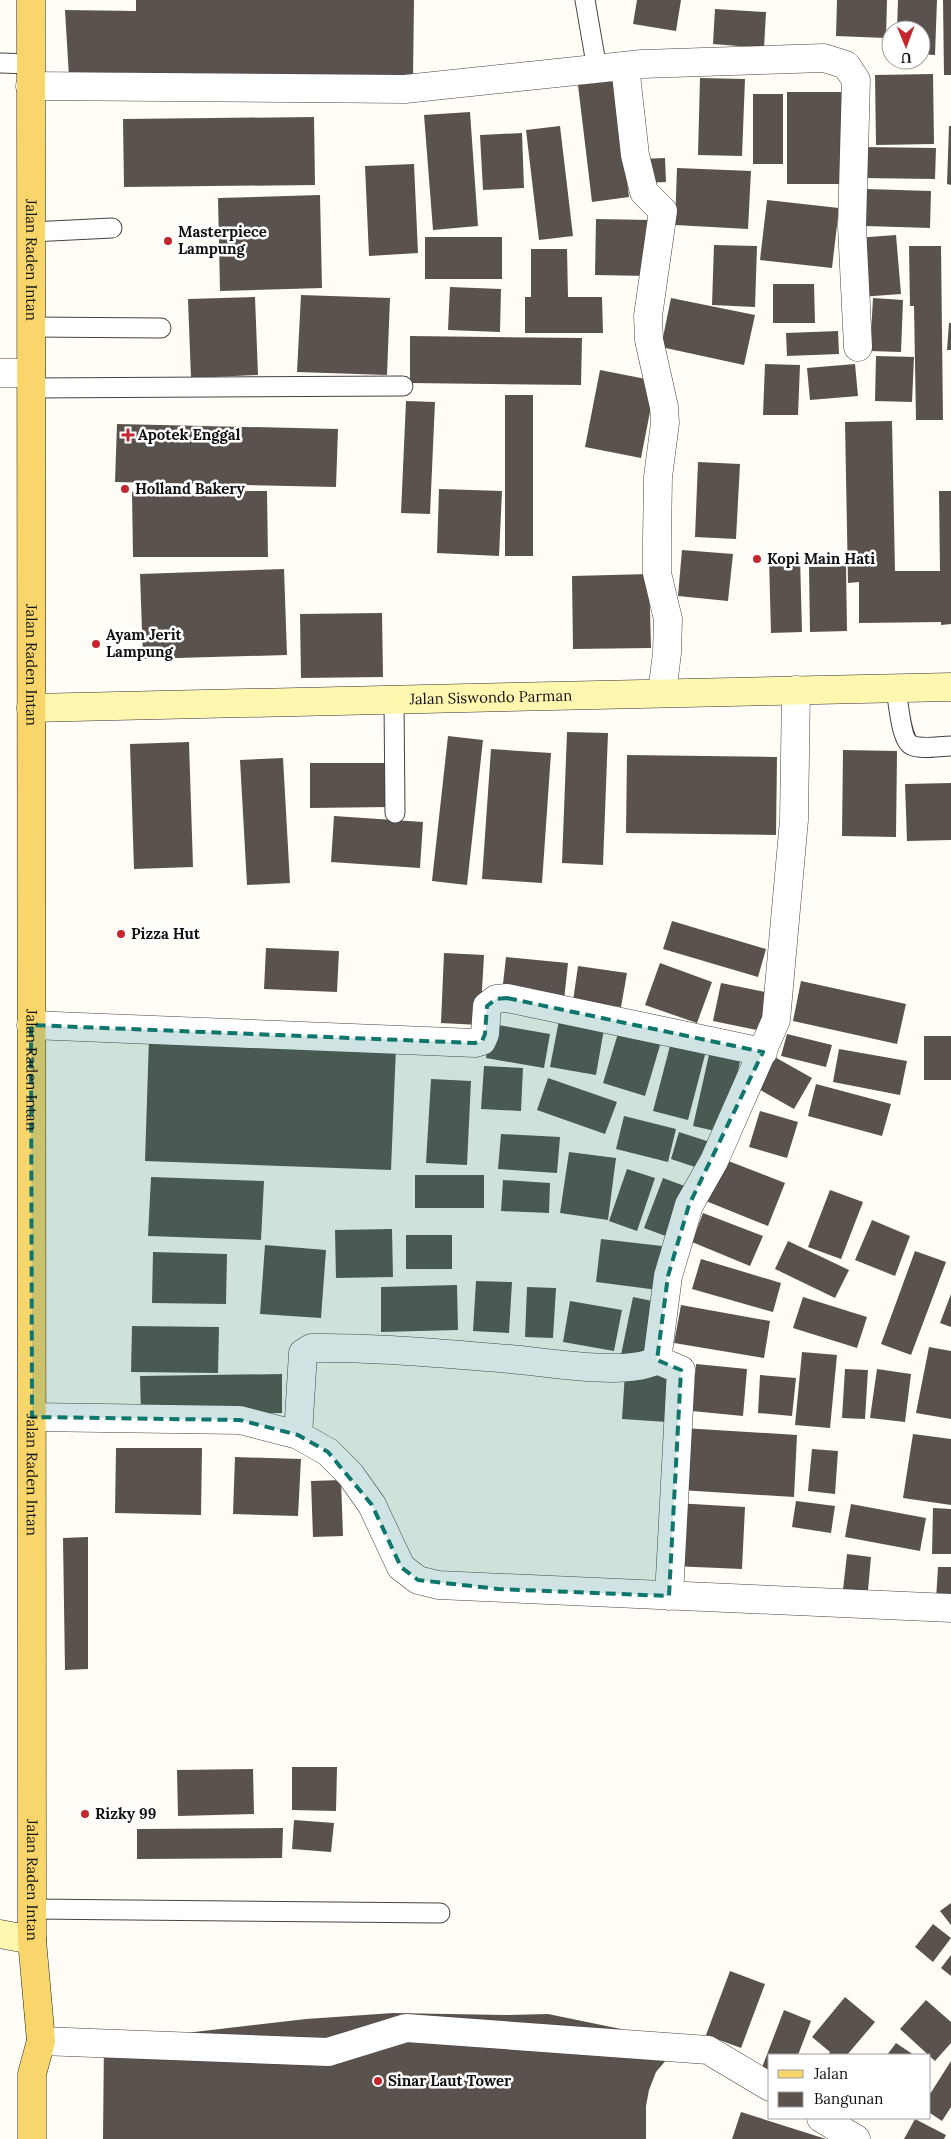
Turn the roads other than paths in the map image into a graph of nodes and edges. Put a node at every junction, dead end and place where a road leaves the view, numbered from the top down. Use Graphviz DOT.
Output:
graph roads {
  1 [pos="31,0"];
  2 [pos="585,0"];
  3 [pos="0,63"];
  4 [pos="625,66"];
  5 [pos="597,69"];
  6 [pos="31,75"];
  7 [pos="112,228"];
  8 [pos="31,232"];
  9 [pos="31,327"];
  10 [pos="161,328"];
  11 [pos="858,347"];
  12 [pos="0,373"];
  13 [pos="31,381"];
  14 [pos="403,386"];
  15 [pos="951,687"];
  16 [pos="896,688"];
  17 [pos="796,690"];
  18 [pos="662,693"];
  19 [pos="394,700"];
  20 [pos="31,708"];
  21 [pos="951,746"];
  22 [pos="395,813"];
  23 [pos="31,1025"];
  24 [pos="763,1052"];
  25 [pos="657,1360"];
  26 [pos="32,1417"];
  27 [pos="298,1435"];
  28 [pos="669,1596"];
  29 [pos="951,1608"];
  30 [pos="32,1909"];
  31 [pos="440,1913"];
  32 [pos="0,1934"];
  33 [pos="32,1940"];
  34 [pos="41,2041"];
  35 [pos="768,2086"];
  36 [pos="823,2119"];
  37 [pos="32,2139"];
  38 [pos="856,2139"];
  1 -- 6 [label="main road, Jalan Raden Intan"];
  2 -- 5 [label="lane"];
  3 -- 6 [label="lane"];
  4 -- 5 [label="street"];
  4 -- 11 [label="street"];
  4 -- 18 [label="street"];
  5 -- 6 [label="street"];
  6 -- 8 [label="main road, Jalan Raden Intan"];
  7 -- 8 [label="lane"];
  8 -- 9 [label="main road, Jalan Raden Intan"];
  9 -- 10 [label="lane"];
  9 -- 13 [label="main road, Jalan Raden Intan"];
  12 -- 13 [label="street"];
  13 -- 14 [label="lane"];
  13 -- 20 [label="main road, Jalan Raden Intan"];
  15 -- 16 [label="street, Jalan Siswondo Parman"];
  16 -- 17 [label="street, Jalan Siswondo Parman"];
  16 -- 21 [label="lane"];
  17 -- 18 [label="street, Jalan Siswondo Parman"];
  17 -- 24 [label="street"];
  18 -- 19 [label="street, Jalan Siswondo Parman"];
  19 -- 20 [label="street, Jalan Siswondo Parman"];
  19 -- 22 [label="lane"];
  20 -- 23 [label="main road, Jalan Raden Intan"];
  23 -- 24 [label="street"];
  23 -- 26 [label="main road, Jalan Raden Intan"];
  24 -- 25 [label="street"];
  25 -- 27 [label="street"];
  25 -- 28 [label="street"];
  26 -- 27 [label="street"];
  26 -- 30 [label="main road, Jalan Raden Intan"];
  27 -- 28 [label="street"];
  28 -- 29 [label="street"];
  30 -- 31 [label="lane"];
  30 -- 33 [label="main road, Jalan Raden Intan"];
  32 -- 33 [label="street"];
  33 -- 34 [label="main road, Jalan Raden Intan"];
  34 -- 35 [label="street"];
  34 -- 37 [label="main road, Jalan Raden Intan"];
  36 -- 38 [label="street"];
}
